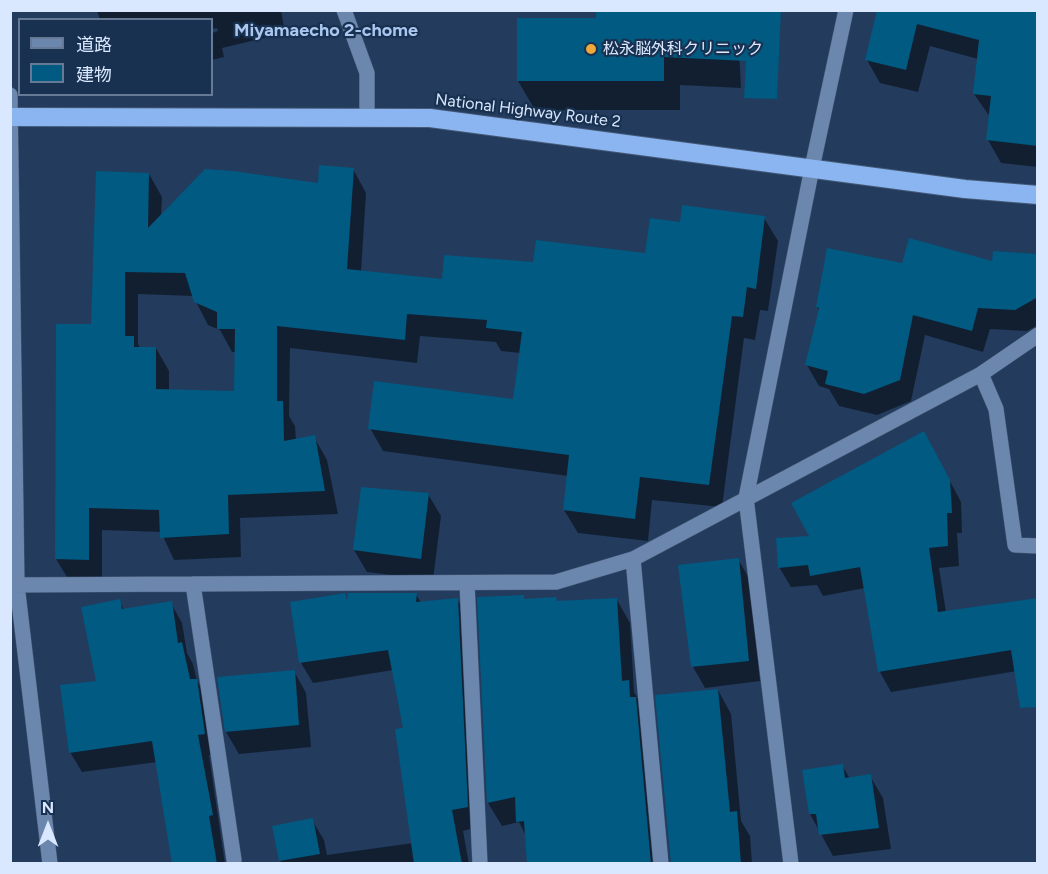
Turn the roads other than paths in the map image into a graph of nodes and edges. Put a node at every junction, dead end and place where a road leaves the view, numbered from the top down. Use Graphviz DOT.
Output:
graph roads {
  1 [pos="344,10"];
  2 [pos="846,10"];
  3 [pos="10,95"];
  4 [pos="12,117"];
  5 [pos="368,118"];
  6 [pos="812,168"];
  7 [pos="1038,195"];
  8 [pos="1038,335"];
  9 [pos="981,374"];
  10 [pos="746,498"];
  11 [pos="1038,546"];
  12 [pos="633,559"];
  13 [pos="467,583"];
  14 [pos="193,584"];
  15 [pos="14,585"];
  16 [pos="234,860"];
  17 [pos="50,864"];
  18 [pos="480,864"];
  19 [pos="661,864"];
  20 [pos="791,864"];
  1 -- 5 [label="street"];
  2 -- 6 [label="street"];
  3 -- 4 [label="street"];
  4 -- 5 [label="highway, National Highway Route 2"];
  4 -- 15 [label="street"];
  5 -- 6 [label="highway, National Highway Route 2"];
  6 -- 7 [label="highway, National Highway Route 2"];
  6 -- 10 [label="street"];
  8 -- 9 [label="street"];
  9 -- 10 [label="street"];
  9 -- 11 [label="street"];
  10 -- 12 [label="street"];
  10 -- 20 [label="street"];
  12 -- 13 [label="street"];
  12 -- 19 [label="street"];
  13 -- 14 [label="street"];
  13 -- 18 [label="street"];
  14 -- 15 [label="street"];
  14 -- 16 [label="street"];
  15 -- 17 [label="street"];
}
